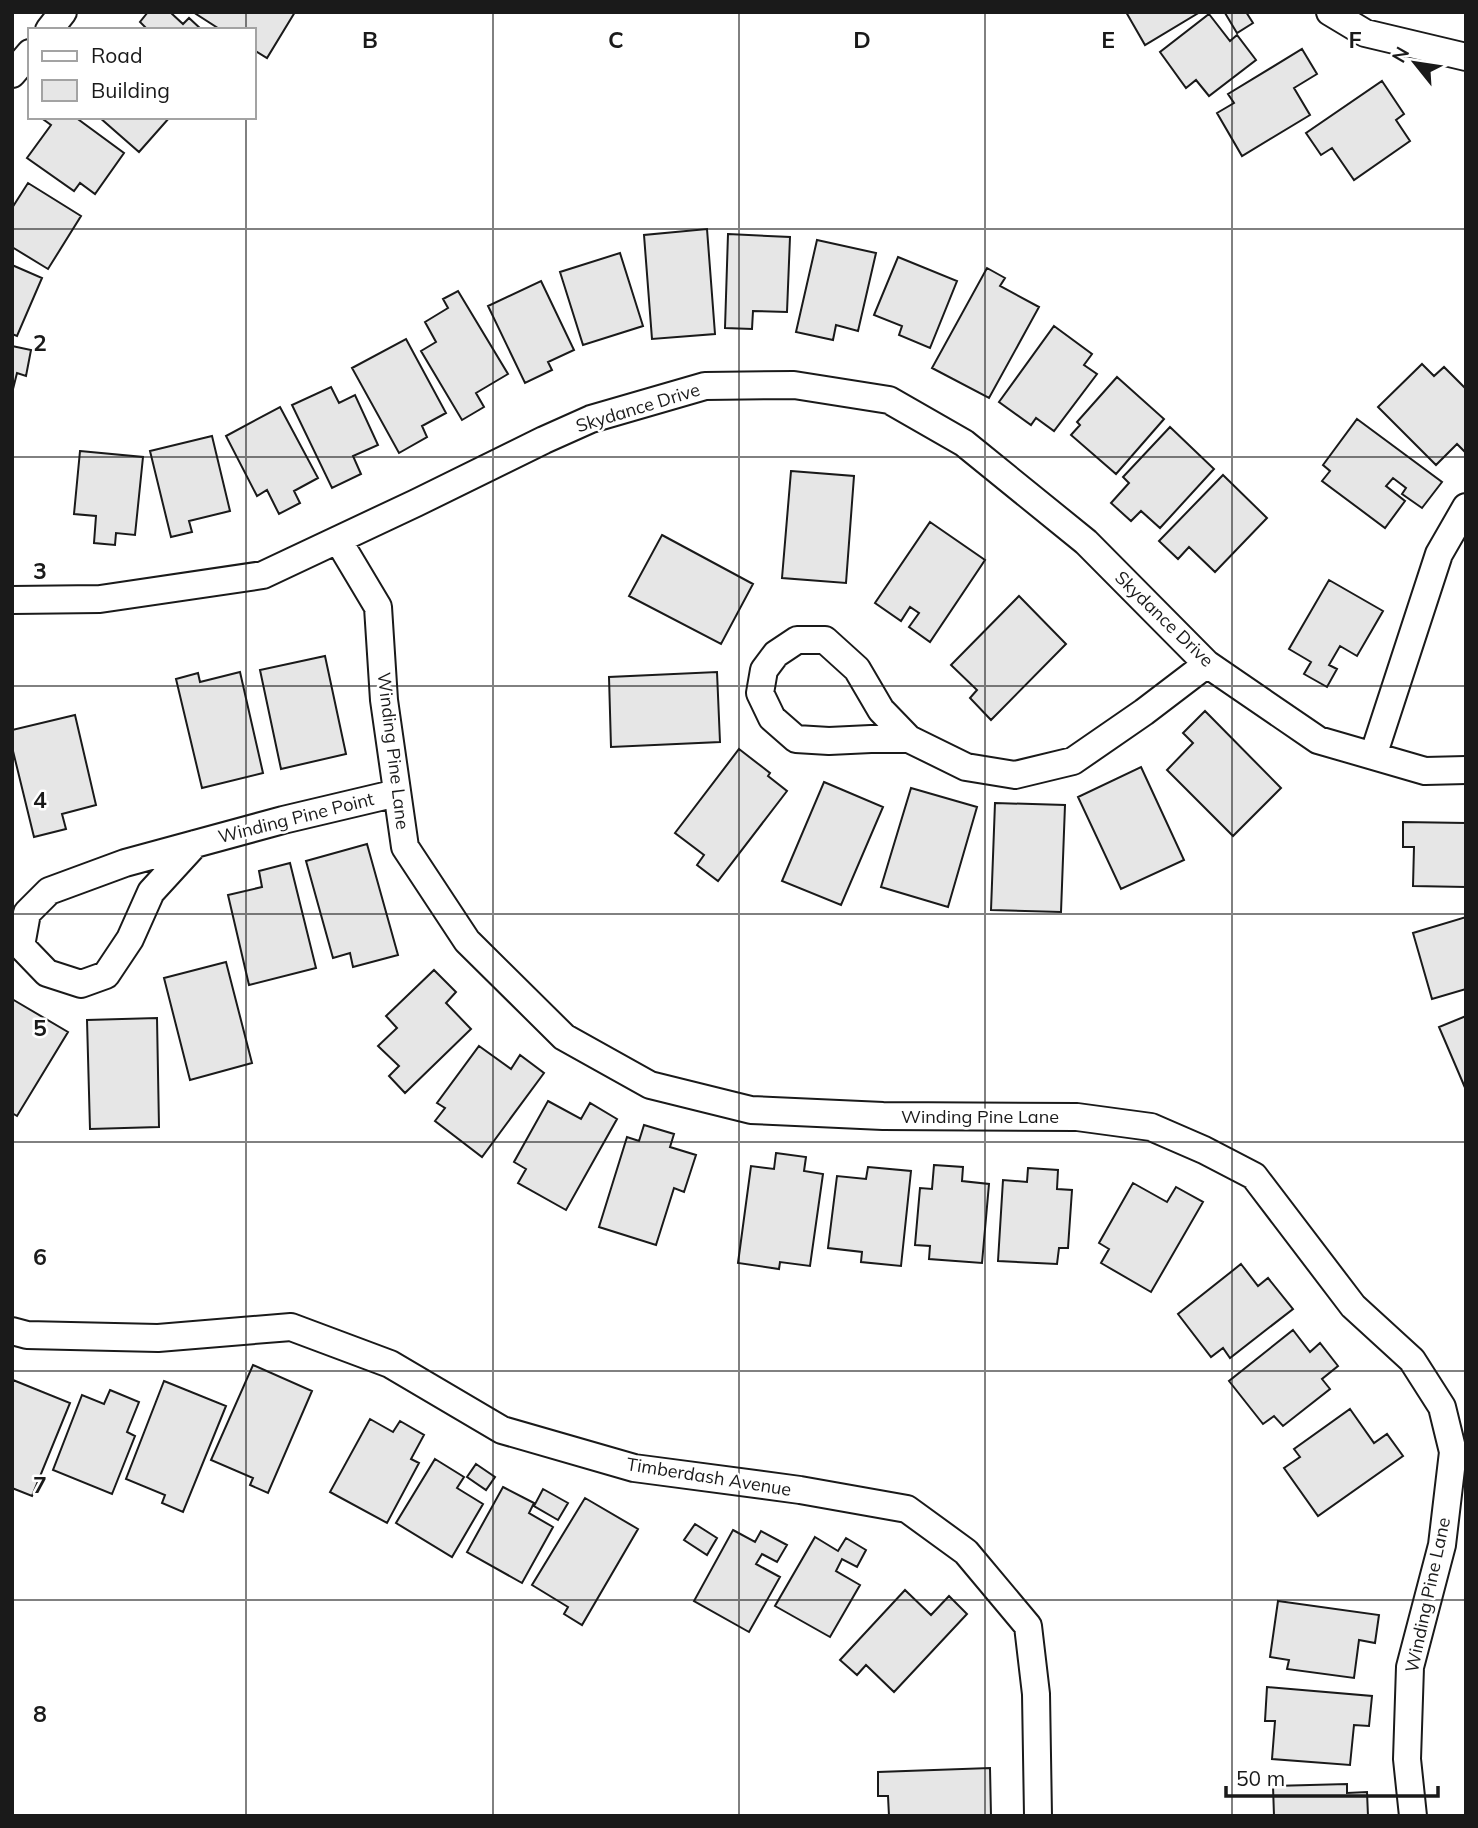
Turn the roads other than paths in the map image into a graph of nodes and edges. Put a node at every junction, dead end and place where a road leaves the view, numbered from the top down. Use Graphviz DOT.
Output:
graph roads {
  1 [pos="63,12"];
  2 [pos="1329,12"];
  3 [pos="51,28"];
  4 [pos="28,55"];
  5 [pos="1466,57"];
  6 [pos="12,74"];
  7 [pos="1466,507"];
  8 [pos="338,540"];
  9 [pos="12,600"];
  10 [pos="1207,664"];
  11 [pos="909,739"];
  12 [pos="1373,756"];
  13 [pos="1466,769"];
  14 [pos="397,793"];
  15 [pos="195,844"];
  16 [pos="12,1331"];
  17 [pos="1038,1816"];
  18 [pos="1413,1816"];
  1 -- 3 [label="street"];
  2 -- 5 [label="street"];
  4 -- 6 [label="street"];
  7 -- 12 [label="street"];
  8 -- 9 [label="street, Skydance Drive"];
  8 -- 10 [label="street, Skydance Drive"];
  8 -- 14 [label="street, Winding Pine Lane"];
  10 -- 11 [label="street"];
  10 -- 12 [label="street, Skydance Drive"];
  11 -- 11 [label="street"];
  12 -- 13 [label="street, Skydance Drive"];
  14 -- 15 [label="street, Winding Pine Point"];
  14 -- 18 [label="street, Winding Pine Lane"];
  15 -- 15 [label="street, Winding Pine Point"];
  16 -- 17 [label="street, Timberdash Avenue"];
}
